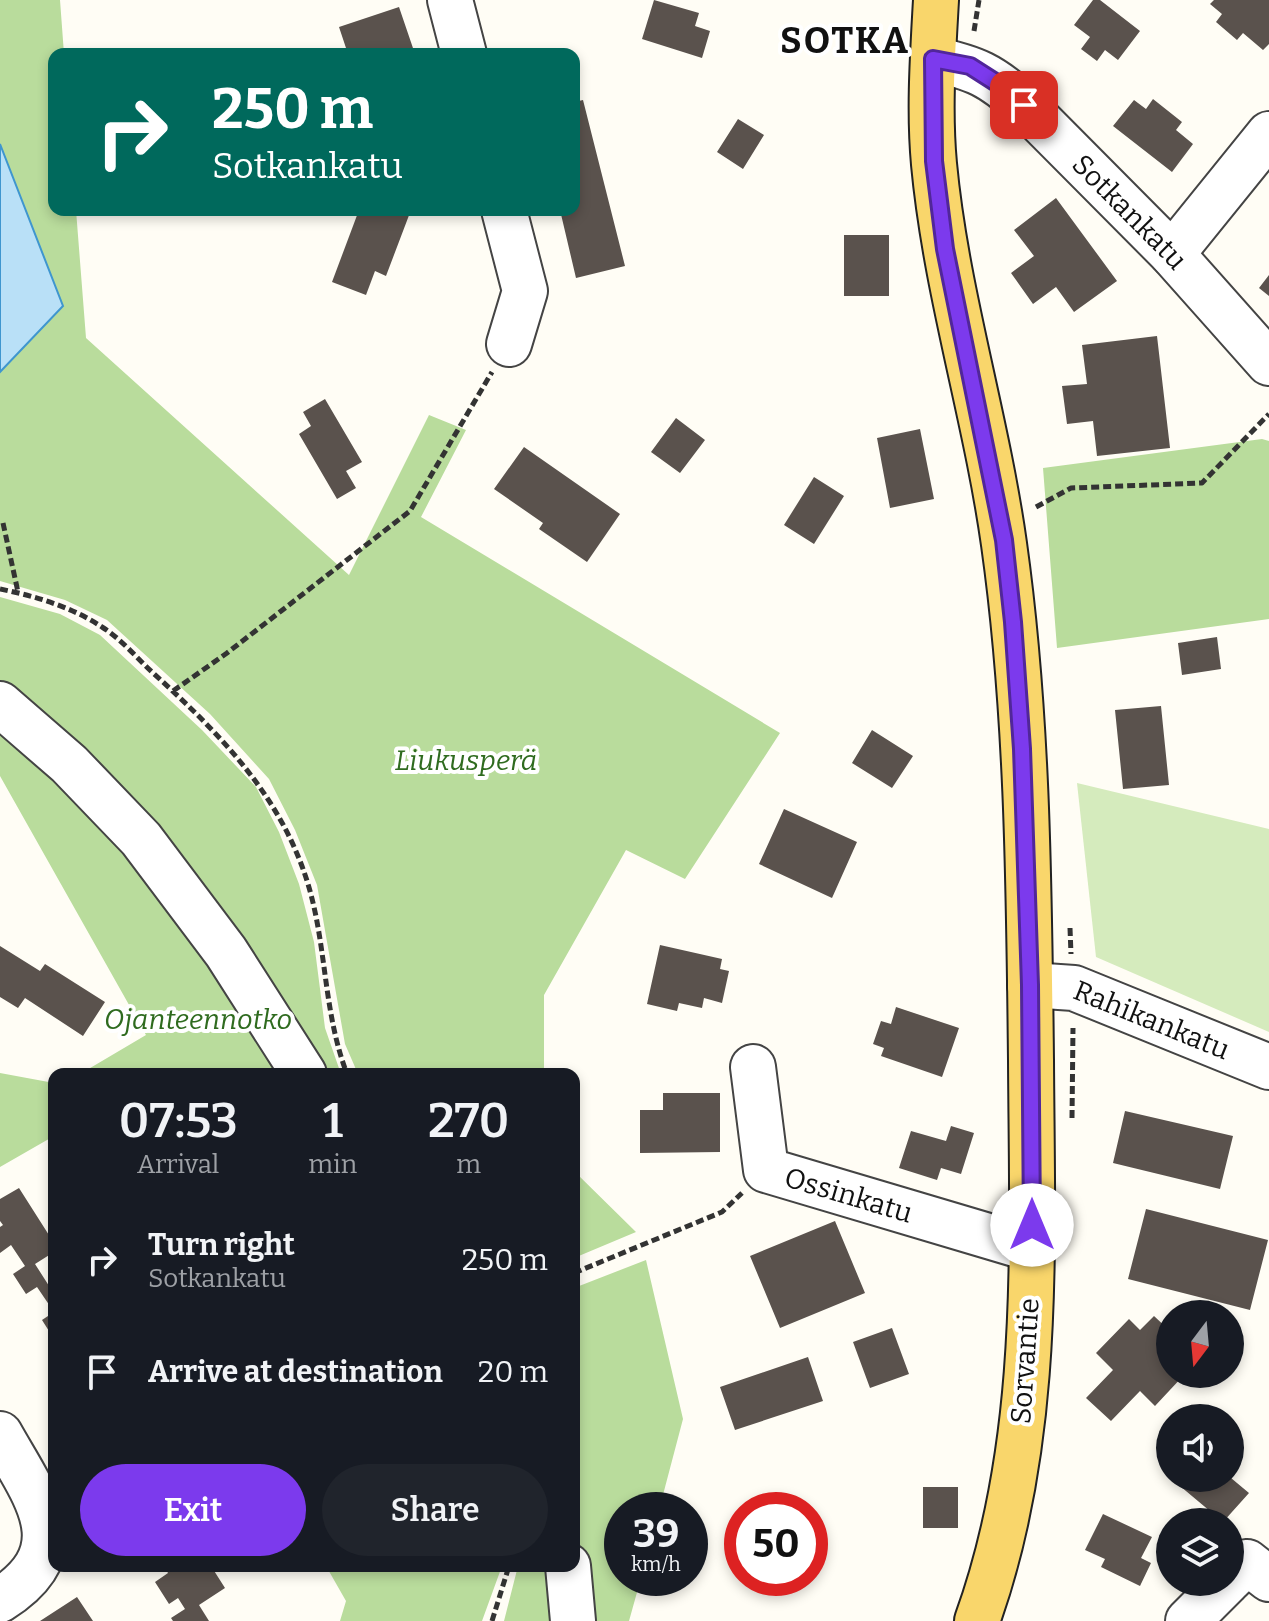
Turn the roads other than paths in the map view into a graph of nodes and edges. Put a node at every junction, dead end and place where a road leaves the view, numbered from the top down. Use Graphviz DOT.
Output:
graph roads {
  1 [pos="450,0"];
  2 [pos="936,0"];
  3 [pos="462,48"];
  4 [pos="933,59"];
  5 [pos="1269,134"];
  6 [pos="506,216"];
  7 [pos="1172,254"];
  8 [pos="509,344"];
  9 [pos="1269,363"];
  10 [pos="0,704"];
  11 [pos="1030,985"];
  12 [pos="753,1067"];
  13 [pos="1269,1067"];
  14 [pos="300,1068"];
  15 [pos="1032,1249"];
  16 [pos="0,1434"];
  17 [pos="1244,1565"];
  18 [pos="569,1572"];
  19 [pos="1269,1579"];
  20 [pos="1212,1596"];
  21 [pos="0,1600"];
  22 [pos="981,1620"];
  23 [pos="573,1621"];
  24 [pos="1188,1621"];
  1 -- 3 [label="street"];
  2 -- 4 [label="main road, Sorvantie"];
  4 -- 7 [label="street, Sotkankatu"];
  4 -- 11 [label="main road, Sorvantie"];
  5 -- 7 [label="street"];
  6 -- 8 [label="street"];
  7 -- 9 [label="street, Sotkankatu"];
  10 -- 14 [label="street"];
  11 -- 13 [label="street, Rahikankatu"];
  11 -- 15 [label="main road, Sorvantie"];
  12 -- 15 [label="street, Ossinkatu"];
  15 -- 22 [label="main road, Sorvantie"];
  16 -- 21 [label="street"];
  17 -- 19 [label="street"];
  18 -- 23 [label="street"];
  20 -- 24 [label="street"];
}
